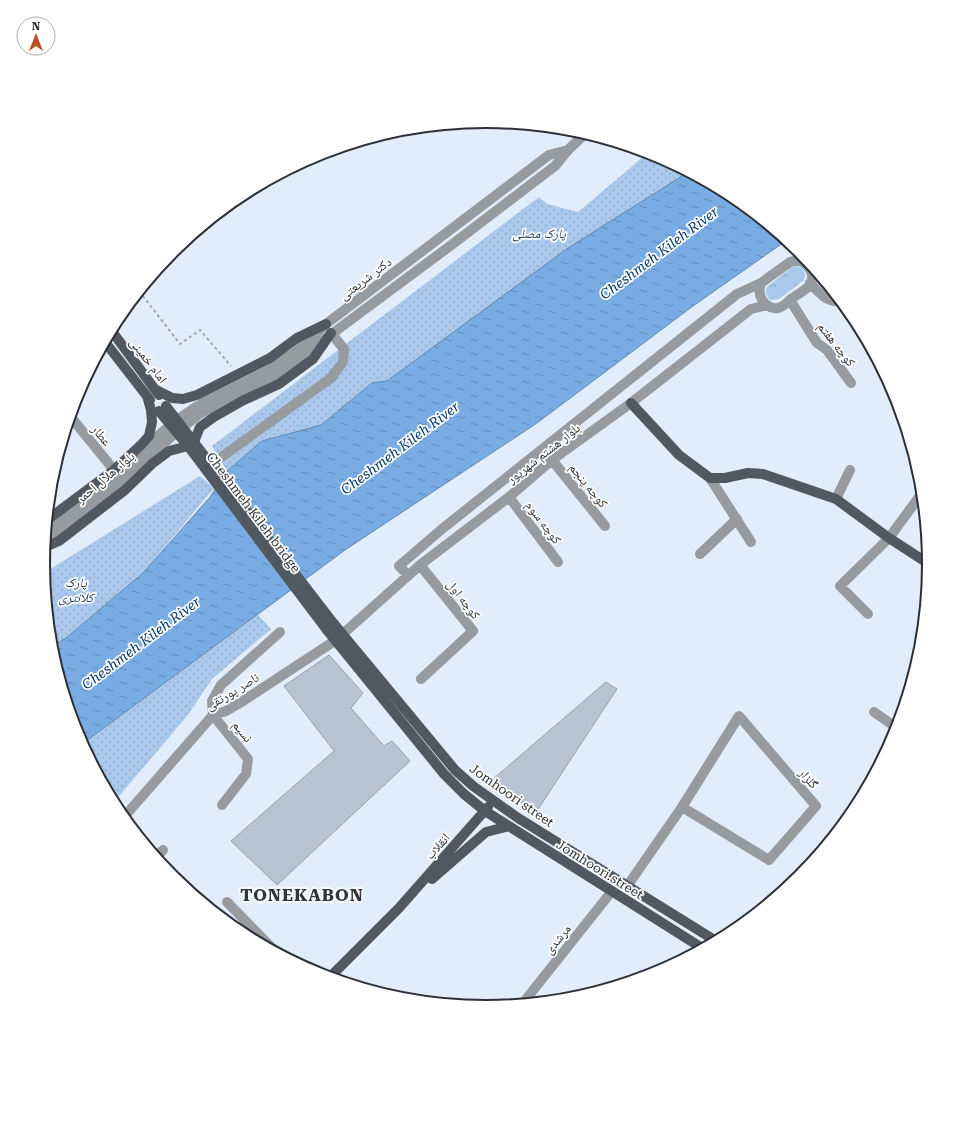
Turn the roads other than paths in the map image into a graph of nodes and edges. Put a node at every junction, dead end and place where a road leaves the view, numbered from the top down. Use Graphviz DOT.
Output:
graph roads {
  1 [pos="581,138"];
  2 [pos="568,150"];
  3 [pos="446,233"];
  4 [pos="454,243"];
  5 [pos="798,259"];
  6 [pos="793,261"];
  7 [pos="800,261"];
  8 [pos="811,273"];
  9 [pos="762,283"];
  10 [pos="810,283"];
  11 [pos="790,300"];
  12 [pos="834,300"];
  13 [pos="767,305"];
  14 [pos="326,324"];
  15 [pos="332,333"];
  16 [pos="114,335"];
  17 [pos="108,346"];
  18 [pos="851,383"];
  19 [pos="156,390"];
  20 [pos="147,396"];
  21 [pos="631,403"];
  22 [pos="162,408"];
  23 [pos="74,421"];
  24 [pos="177,426"];
  25 [pos="191,444"];
  26 [pos="223,456"];
  27 [pos="552,460"];
  28 [pos="114,470"];
  29 [pos="850,470"];
  30 [pos="710,478"];
  31 [pos="508,497"];
  32 [pos="836,499"];
  33 [pos="917,501"];
  34 [pos="53,515"];
  35 [pos="737,519"];
  36 [pos="52,526"];
  37 [pos="605,526"];
  38 [pos="51,538"];
  39 [pos="889,538"];
  40 [pos="751,542"];
  41 [pos="51,544"];
  42 [pos="700,554"];
  43 [pos="922,559"];
  44 [pos="558,562"];
  45 [pos="420,565"];
  46 [pos="408,576"];
  47 [pos="868,614"];
  48 [pos="331,627"];
  49 [pos="280,632"];
  50 [pos="339,637"];
  51 [pos="421,679"];
  52 [pos="874,712"];
  53 [pos="213,714"];
  54 [pos="891,724"];
  55 [pos="493,800"];
  56 [pos="222,805"];
  57 [pos="682,807"];
  58 [pos="485,811"];
  59 [pos="128,813"];
  60 [pos="509,826"];
  61 [pos="628,885"];
  62 [pos="612,891"];
  63 [pos="227,902"];
  64 [pos="399,908"];
  65 [pos="261,936"];
  66 [pos="710,937"];
  67 [pos="697,945"];
  68 [pos="335,972"];
  69 [pos="527,998"];
  1 -- 2 [label="street, دکتر شریعتی"];
  2 -- 3 [label="street, دکتر شریعتی"];
  2 -- 4 [label="street, دکتر شریعتی"];
  3 -- 4 [label="street"];
  3 -- 14 [label="street, دکتر شریعتی"];
  4 -- 15 [label="street, دکتر شریعتی"];
  5 -- 6 [label="street, بلوار هشتم شهریور"];
  6 -- 7 [label="street"];
  6 -- 9 [label="street, بلوار هشتم شهریور"];
  8 -- 10 [label="street"];
  9 -- 13 [label="street"];
  9 -- 46 [label="street, بلوار هشتم شهریور"];
  10 -- 11 [label="street, بلوار هشتم شهریور"];
  10 -- 12 [label="street"];
  11 -- 13 [label="street, بلوار هشتم شهریور"];
  11 -- 18 [label="street, کوچه هفتم"];
  13 -- 21 [label="street, بلوار هشتم شهریور"];
  14 -- 19 [label="main road"];
  14 -- 24 [label="street, دکتر شریعتی"];
  15 -- 24 [label="street, دکتر شریعتی"];
  15 -- 25 [label="main road"];
  15 -- 26 [label="street"];
  16 -- 19 [label="main road, امام خمینی"];
  17 -- 20 [label="main road, امام خمینی"];
  19 -- 22 [label="main road, امام خمینی"];
  20 -- 22 [label="main road, امام خمینی"];
  20 -- 28 [label="main road"];
  21 -- 27 [label="street, بلوار هشتم شهریور"];
  21 -- 30 [label="main road"];
  22 -- 25 [label="main road, Cheshmeh Kileh bridge, bridge"];
  23 -- 28 [label="street, عطار"];
  24 -- 36 [label="street, بلوار هلال احمر"];
  24 -- 38 [label="street, بلوار هلال احمر"];
  25 -- 41 [label="main road"];
  25 -- 48 [label="main road, Cheshmeh Kileh bridge, bridge"];
  27 -- 31 [label="street, بلوار هشتم شهریور"];
  27 -- 37 [label="street, کوچه پنجم"];
  28 -- 34 [label="main road"];
  29 -- 32 [label="street"];
  30 -- 32 [label="main road"];
  30 -- 35 [label="street"];
  31 -- 44 [label="street, کوچه سوم"];
  31 -- 45 [label="street, بلوار هشتم شهریور"];
  32 -- 39 [label="main road"];
  33 -- 39 [label="street"];
  35 -- 40 [label="street"];
  35 -- 42 [label="street"];
  39 -- 43 [label="main road"];
  39 -- 47 [label="street"];
  45 -- 46 [label="street, بلوار هشتم شهریور"];
  45 -- 51 [label="street, کوچه اول"];
  46 -- 50 [label="street, بلوار هشتم شهریور"];
  48 -- 50 [label="main road, Jomhoori street"];
  49 -- 53 [label="street"];
  50 -- 53 [label="street, ناصر پورتقی"];
  50 -- 55 [label="main road, Jomhoori street"];
  50 -- 58 [label="main road, Jomhoori street"];
  52 -- 54 [label="street"];
  53 -- 56 [label="street, نسیم"];
  53 -- 59 [label="street, ناصر پورتقی"];
  55 -- 58 [label="main road, انقلاب"];
  55 -- 61 [label="main road, Jomhoori street"];
  57 -- 57 [label="street, گلزار"];
  57 -- 61 [label="street, گلزار"];
  58 -- 60 [label="main road, Jomhoori.street"];
  58 -- 64 [label="main road, انقلاب"];
  60 -- 62 [label="main road, Jomhoori.street"];
  60 -- 64 [label="main road, انقلاب"];
  61 -- 66 [label="main road, Jomhoori street"];
  62 -- 67 [label="main road, Jomhoori.street"];
  62 -- 69 [label="street, مرشدی"];
  63 -- 65 [label="street"];
  64 -- 68 [label="main road, انقلاب"];
}
